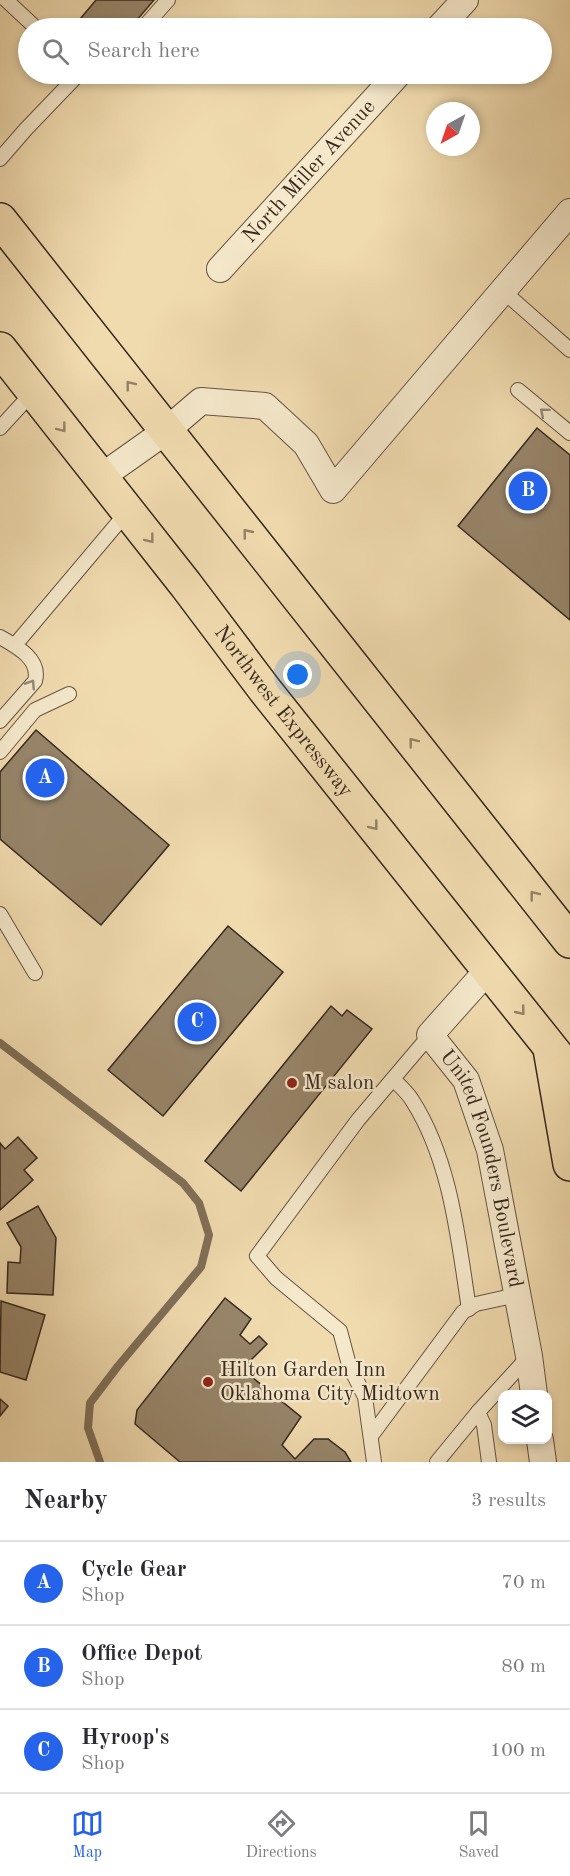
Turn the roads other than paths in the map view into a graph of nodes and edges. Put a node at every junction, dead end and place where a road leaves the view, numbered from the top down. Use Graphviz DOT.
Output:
graph roads {
  1 [pos="6,0"];
  2 [pos="168,0"];
  3 [pos="465,0"];
  4 [pos="25,18"];
  5 [pos="152,18"];
  6 [pos="448,18"];
  7 [pos="69,84"];
  8 [pos="389,84"];
  9 [pos="0,159"];
  10 [pos="570,212"];
  11 [pos="0,220"];
  12 [pos="220,269"];
  13 [pos="502,291"];
  14 [pos="0,349"];
  15 [pos="570,350"];
  16 [pos="518,390"];
  17 [pos="34,392"];
  18 [pos="0,428"];
  19 [pos="166,430"];
  20 [pos="570,433"];
  21 [pos="101,477"];
  22 [pos="128,511"];
  23 [pos="0,637"];
  24 [pos="15,645"];
  25 [pos="69,694"];
  26 [pos="0,721"];
  27 [pos="0,752"];
  28 [pos="0,914"];
  29 [pos="570,941"];
  30 [pos="488,970"];
  31 [pos="35,973"];
  32 [pos="430,1035"];
  33 [pos="550,1047"];
  34 [pos="570,1072"];
  35 [pos="393,1079"];
  36 [pos="570,1164"];
  37 [pos="517,1295"];
  38 [pos="469,1309"];
  39 [pos="529,1356"];
  40 [pos="533,1390"];
  41 [pos="478,1412"];
  42 [pos="371,1436"];
  43 [pos="541,1444"];
  44 [pos="374,1462"];
  45 [pos="437,1462"];
  46 [pos="489,1462"];
  47 [pos="543,1462"];
  1 -- 4 [label="lane"];
  2 -- 5 [label="lane"];
  3 -- 6 [label="street"];
  7 -- 9 [label="lane"];
  8 -- 12 [label="street, North Miller Avenue"];
  10 -- 13 [label="street"];
  19 -- 11 [label="highway, one-way"];
  13 -- 15 [label="lane"];
  13 -- 19 [label="street"];
  14 -- 17 [label="highway, Northwest Expressway"];
  20 -- 16 [label="lane, one-way"];
  17 -- 18 [label="lane"];
  17 -- 21 [label="highway, Northwest Expressway, one-way"];
  19 -- 21 [label="street"];
  29 -- 19 [label="highway, one-way"];
  21 -- 22 [label="highway, Northwest Expressway"];
  22 -- 24 [label="lane"];
  22 -- 30 [label="highway, Northwest Expressway, one-way"];
  23 -- 24 [label="lane"];
  26 -- 24 [label="lane, one-way"];
  25 -- 27 [label="lane"];
  28 -- 31 [label="lane"];
  30 -- 32 [label="street, United Founders Boulevard"];
  30 -- 33 [label="highway, Northwest Expressway, one-way"];
  32 -- 35 [label="lane"];
  32 -- 37 [label="street, United Founders Boulevard"];
  33 -- 34 [label="highway, Northwest Expressway"];
  33 -- 36 [label="highway"];
  35 -- 38 [label="lane"];
  35 -- 42 [label="lane"];
  37 -- 38 [label="lane"];
  37 -- 39 [label="street, United Founders Boulevard"];
  38 -- 42 [label="lane"];
  39 -- 40 [label="street, United Founders Boulevard"];
  39 -- 41 [label="lane"];
  41 -- 45 [label="lane"];
  41 -- 46 [label="lane"];
  42 -- 44 [label="lane"];
  43 -- 47 [label="street"];
}
